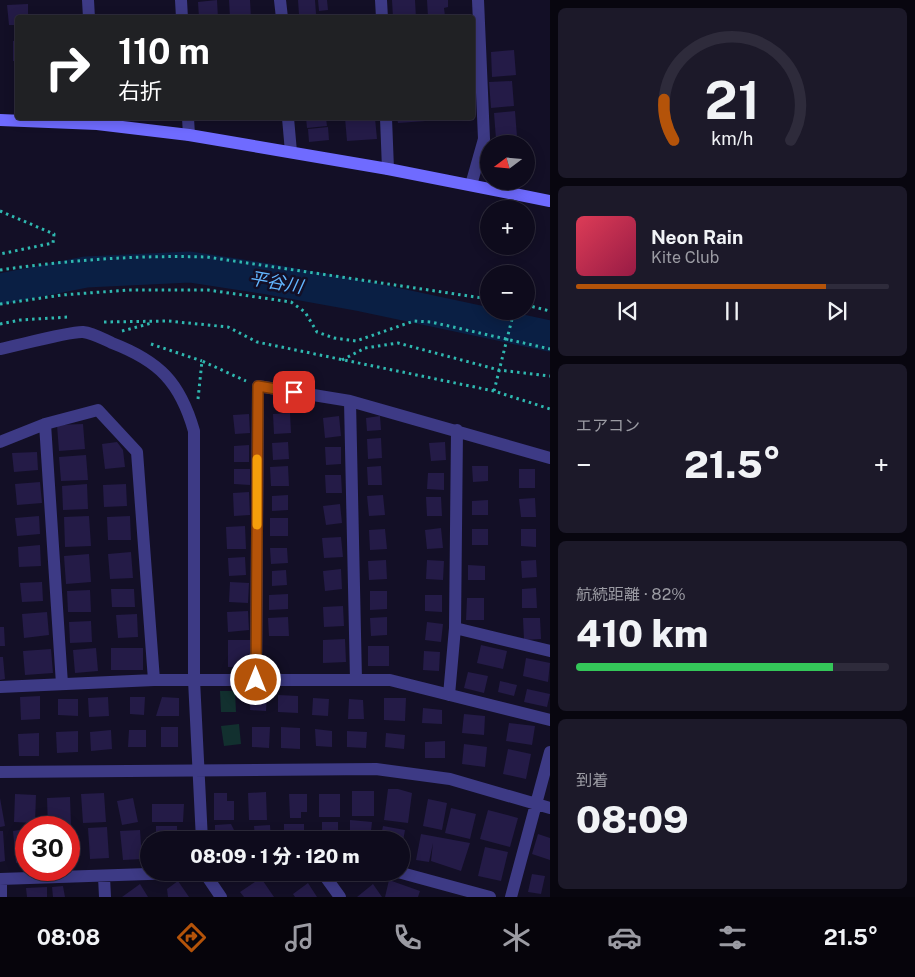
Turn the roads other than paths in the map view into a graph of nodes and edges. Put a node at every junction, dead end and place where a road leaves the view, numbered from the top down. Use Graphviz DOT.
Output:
graph roads {
  1 [pos="88,0"];
  2 [pos="181,0"];
  3 [pos="280,0"];
  4 [pos="381,0"];
  5 [pos="478,0"];
  6 [pos="89,15"];
  7 [pos="182,15"];
  8 [pos="282,15"];
  9 [pos="382,15"];
  10 [pos="0,120"];
  11 [pos="188,120"];
  12 [pos="288,120"];
  13 [pos="386,120"];
  14 [pos="97,121"];
  15 [pos="189,135"];
  16 [pos="291,152"];
  17 [pos="388,169"];
  18 [pos="471,185"];
  19 [pos="550,201"];
  20 [pos="0,349"];
  21 [pos="350,401"];
  22 [pos="45,424"];
  23 [pos="457,430"];
  24 [pos="0,442"];
  25 [pos="550,458"];
  26 [pos="455,628"];
  27 [pos="550,651"];
  28 [pos="154,680"];
  29 [pos="194,680"];
  30 [pos="256,680"];
  31 [pos="356,680"];
  32 [pos="62,684"];
  33 [pos="0,687"];
  34 [pos="448,695"];
  35 [pos="550,720"];
  36 [pos="550,752"];
  37 [pos="197,769"];
  38 [pos="0,772"];
  39 [pos="537,805"];
  40 [pos="550,808"];
  41 [pos="201,831"];
  42 [pos="410,875"];
  43 [pos="140,876"];
  44 [pos="104,877"];
  45 [pos="0,879"];
  46 [pos="210,881"];
  47 [pos="328,881"];
  48 [pos="1,897"];
  49 [pos="105,897"];
  50 [pos="221,897"];
  51 [pos="340,897"];
  52 [pos="490,897"];
  53 [pos="511,897"];
  1 -- 6 [label="street"];
  2 -- 7 [label="street"];
  3 -- 8 [label="street"];
  4 -- 9 [label="street"];
  5 -- 18 [label="street"];
  10 -- 14 [label="street"];
  11 -- 15 [label="street"];
  12 -- 16 [label="street"];
  13 -- 17 [label="street"];
  14 -- 15 [label="street"];
  15 -- 16 [label="street"];
  16 -- 17 [label="street"];
  17 -- 18 [label="street"];
  18 -- 19 [label="street"];
  20 -- 29 [label="street"];
  21 -- 23 [label="street"];
  21 -- 30 [label="street"];
  21 -- 31 [label="street"];
  22 -- 24 [label="street"];
  22 -- 28 [label="street"];
  22 -- 32 [label="street"];
  23 -- 25 [label="street"];
  23 -- 26 [label="street"];
  26 -- 27 [label="street"];
  26 -- 34 [label="street"];
  28 -- 29 [label="street"];
  28 -- 32 [label="street"];
  29 -- 30 [label="street"];
  29 -- 37 [label="street"];
  30 -- 31 [label="street"];
  31 -- 34 [label="street"];
  32 -- 33 [label="street"];
  34 -- 35 [label="street"];
  36 -- 39 [label="street"];
  37 -- 38 [label="street"];
  37 -- 39 [label="street"];
  37 -- 41 [label="street"];
  39 -- 40 [label="street"];
  39 -- 53 [label="street"];
  42 -- 52 [label="street"];
  43 -- 44 [label="street"];
  44 -- 45 [label="street"];
  44 -- 49 [label="street"];
  45 -- 48 [label="street"];
  46 -- 50 [label="street"];
  47 -- 51 [label="street"];
}
